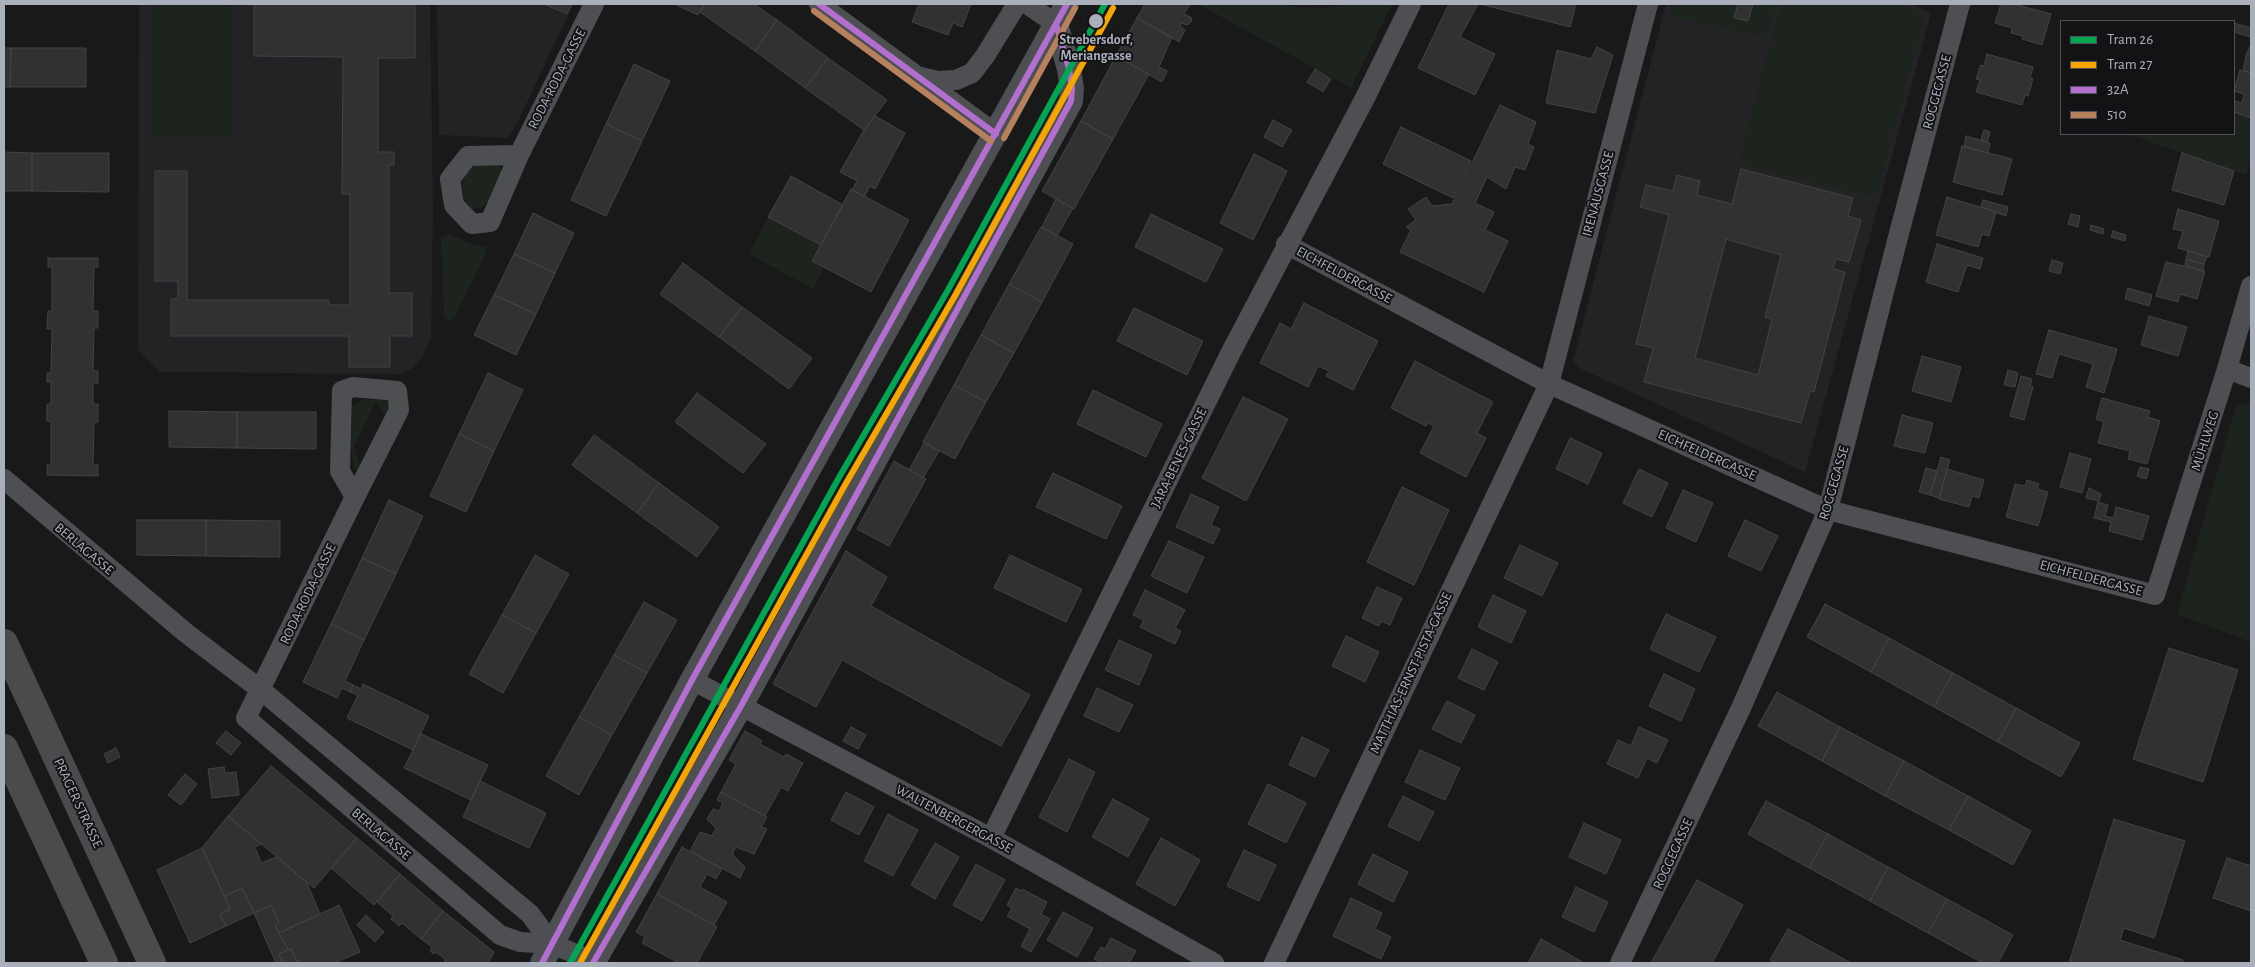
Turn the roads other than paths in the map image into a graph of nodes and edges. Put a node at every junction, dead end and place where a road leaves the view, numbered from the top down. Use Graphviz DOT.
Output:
graph roads {
  1 [pos="594,4"];
  2 [pos="819,4"];
  3 [pos="1017,4"];
  4 [pos="1027,4"];
  5 [pos="1411,4"];
  6 [pos="1648,4"];
  7 [pos="1960,4"];
  8 [pos="1062,14"];
  9 [pos="920,77"];
  10 [pos="996,134"];
  11 [pos="519,155"];
  12 [pos="1286,244"];
  13 [pos="2251,286"];
  14 [pos="2227,370"];
  15 [pos="2251,378"];
  16 [pos="1549,384"];
  17 [pos="4,479"];
  18 [pos="354,497"];
  19 [pos="1828,510"];
  20 [pos="2155,595"];
  21 [pos="4,643"];
  22 [pos="692,680"];
  23 [pos="261,690"];
  24 [pos="741,706"];
  25 [pos="4,748"];
  26 [pos="991,838"];
  27 [pos="547,954"];
  28 [pos="104,963"];
  29 [pos="152,963"];
  30 [pos="594,963"];
  31 [pos="1214,963"];
  32 [pos="1274,963"];
  33 [pos="1620,963"];
  1 -- 11 [label="street, RODA-RODA-GASSE"];
  2 -- 9 [label="street"];
  3 -- 9 [label="street"];
  4 -- 8 [label="street"];
  5 -- 12 [label="street, JARA-BENES-GASSE"];
  6 -- 16 [label="street, IRENÄUSGASSE"];
  7 -- 19 [label="street, ROGGEGASSE"];
  8 -- 10 [label="street"];
  8 -- 24 [label="street"];
  9 -- 10 [label="street"];
  10 -- 22 [label="street"];
  12 -- 16 [label="street, EICHFELDERGASSE"];
  12 -- 26 [label="street, JARA-BENES-GASSE"];
  13 -- 14 [label="street, MÜHLWEG"];
  14 -- 15 [label="street"];
  14 -- 20 [label="street, MÜHLWEG"];
  16 -- 19 [label="street, EICHFELDERGASSE"];
  16 -- 32 [label="street, MATTHIAS-ERNST-PISTA-GASSE"];
  17 -- 23 [label="street, BERLAGASSE"];
  18 -- 18 [label="street, RODA-RODA-GASSE"];
  18 -- 23 [label="street, RODA-RODA-GASSE"];
  19 -- 20 [label="street, EICHFELDERGASSE"];
  19 -- 33 [label="street, ROGGEGASSE"];
  21 -- 29 [label="main road, PRAGER STRASSE"];
  22 -- 24 [label="street, WALTENBERGERGASSE"];
  22 -- 27 [label="street"];
  23 -- 27 [label="street, BERLAGASSE"];
  23 -- 27 [label="street, BERLAGASSE"];
  24 -- 26 [label="street, WALTENBERGERGASSE"];
  24 -- 30 [label="street"];
  25 -- 28 [label="main road"];
  26 -- 31 [label="street, WALTENBERGERGASSE"];
  27 -- 30 [label="street, BERLAGASSE"];
}
